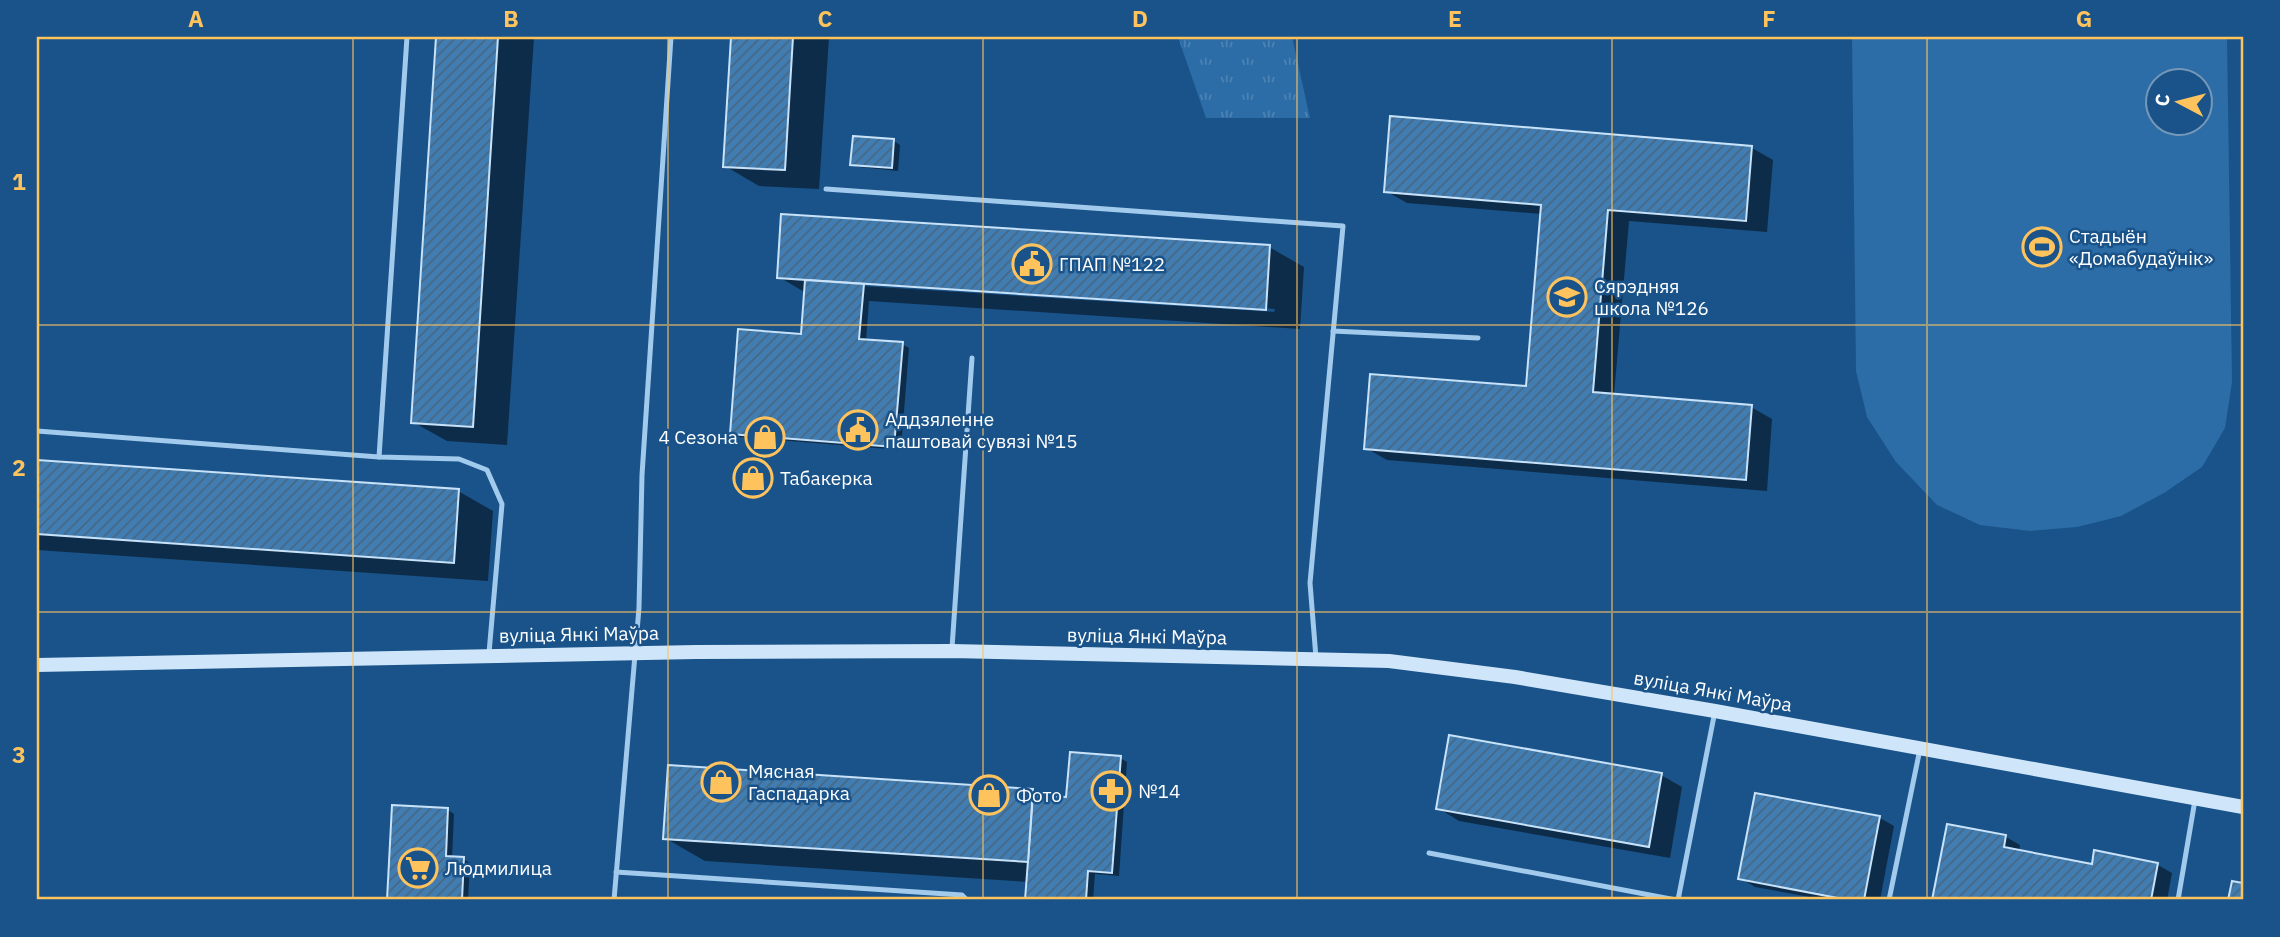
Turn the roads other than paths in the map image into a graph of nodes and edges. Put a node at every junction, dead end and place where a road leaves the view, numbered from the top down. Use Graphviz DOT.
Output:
graph roads {
  1 [pos="407,37"];
  2 [pos="671,37"];
  3 [pos="826,189"];
  4 [pos="1334,331"];
  5 [pos="1478,338"];
  6 [pos="972,358"];
  7 [pos="37,431"];
  8 [pos="379,457"];
  9 [pos="952,651"];
  10 [pos="635,652"];
  11 [pos="489,655"];
  12 [pos="1316,657"];
  13 [pos="37,665"];
  14 [pos="1715,711"];
  15 [pos="1920,747"];
  16 [pos="2196,797"];
  17 [pos="2243,807"];
  18 [pos="1429,853"];
  19 [pos="616,872"];
  20 [pos="614,900"];
  21 [pos="967,900"];
  22 [pos="1677,900"];
  23 [pos="1889,900"];
  24 [pos="2178,900"];
  1 -- 8 [label="lane"];
  2 -- 10 [label="lane"];
  3 -- 4 [label="lane"];
  4 -- 5 [label="lane"];
  4 -- 12 [label="lane"];
  6 -- 9 [label="lane"];
  7 -- 8 [label="lane"];
  8 -- 11 [label="lane"];
  9 -- 10 [label="street, вуліца Янкі Маўра"];
  9 -- 12 [label="street, вуліца Янкі Маўра"];
  10 -- 11 [label="street, вуліца Янкі Маўра"];
  10 -- 19 [label="lane"];
  11 -- 13 [label="street, вуліца Янкі Маўра"];
  12 -- 14 [label="street, вуліца Янкі Маўра"];
  14 -- 15 [label="street, вуліца Янкі Маўра"];
  14 -- 22 [label="lane"];
  15 -- 16 [label="street, вуліца Янкі Маўра"];
  15 -- 23 [label="lane"];
  16 -- 17 [label="street, вуліца Янкі Маўра"];
  16 -- 24 [label="lane"];
  18 -- 22 [label="lane"];
  19 -- 20 [label="lane"];
  19 -- 21 [label="lane"];
}
